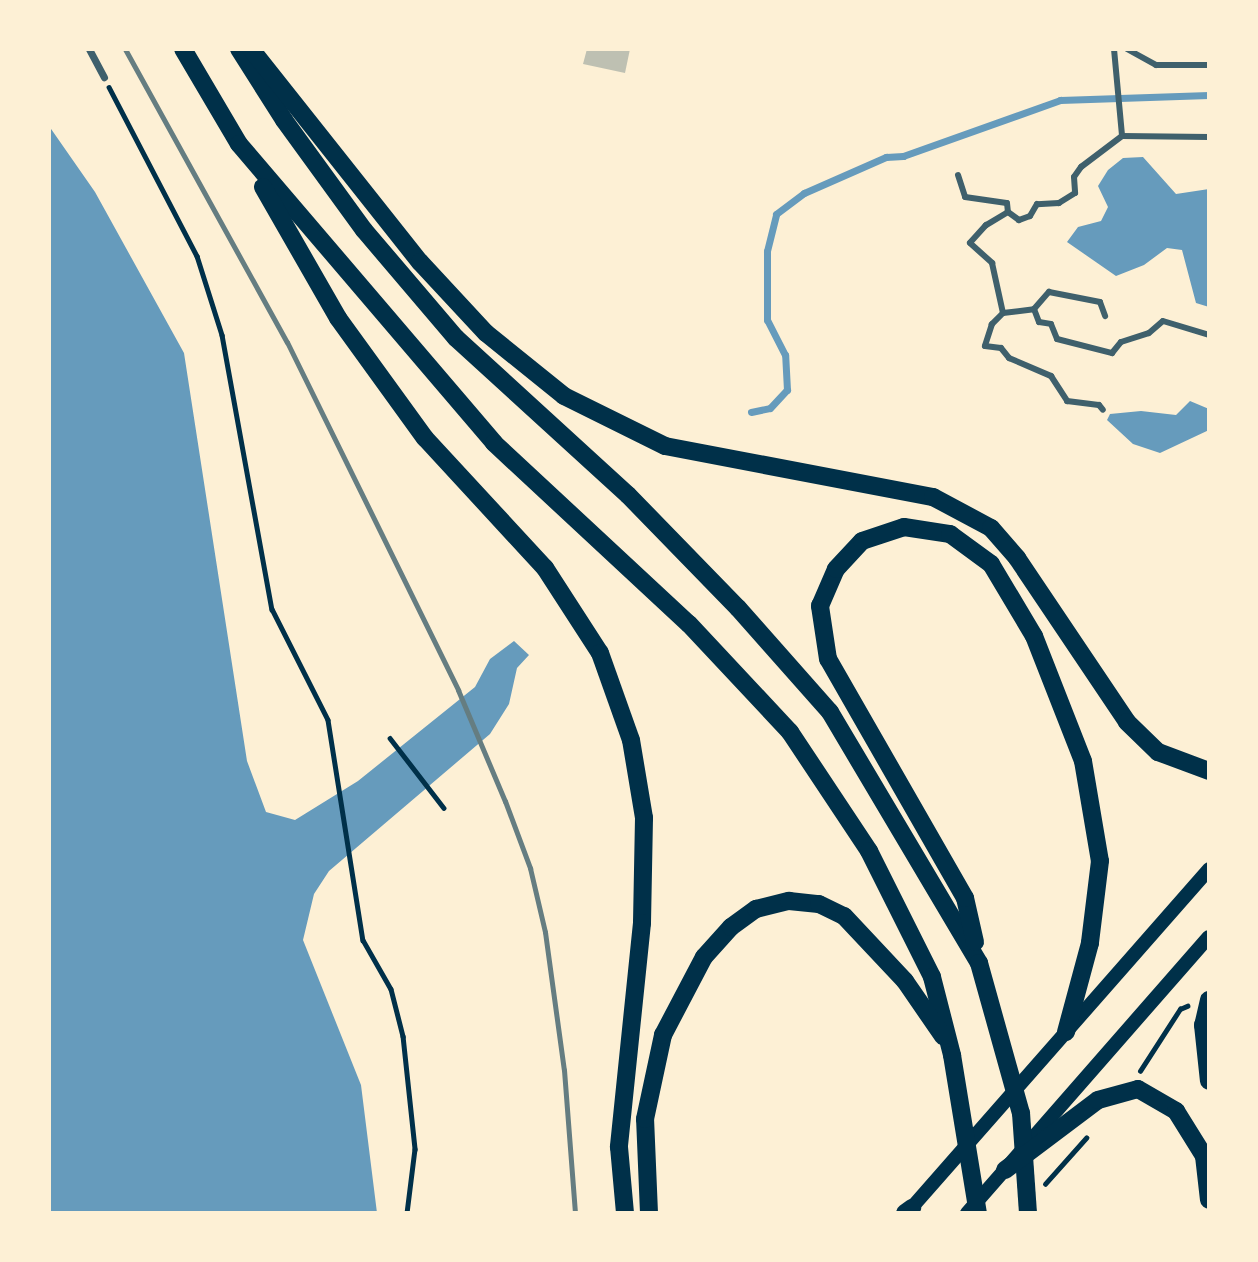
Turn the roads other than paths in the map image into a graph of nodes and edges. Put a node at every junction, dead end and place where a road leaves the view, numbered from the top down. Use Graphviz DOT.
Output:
graph roads {
  1 [pos="89,49"];
  2 [pos="183,49"];
  3 [pos="239,49"];
  4 [pos="251,49"];
  5 [pos="1114,49"];
  6 [pos="1128,49"];
  7 [pos="1209,65"];
  8 [pos="104,77"];
  9 [pos="1122,136"];
  10 [pos="1209,137"];
  11 [pos="239,144"];
  12 [pos="958,175"];
  13 [pos="1008,212"];
  14 [pos="1034,309"];
  15 [pos="1003,313"];
  16 [pos="1105,316"];
  17 [pos="1209,335"];
  18 [pos="1103,410"];
  19 [pos="1209,771"];
  20 [pos="1209,869"];
  21 [pos="1209,937"];
  22 [pos="979,963"];
  23 [pos="1209,1000"];
  24 [pos="1066,1032"];
  25 [pos="950,1050"];
  26 [pos="1209,1081"];
  27 [pos="1005,1170"];
  28 [pos="1209,1200"];
  29 [pos="908,1211"];
  30 [pos="625,1213"];
  31 [pos="649,1213"];
  32 [pos="967,1213"];
  33 [pos="978,1213"];
  34 [pos="1028,1213"];
  1 -- 8 [label="street"];
  2 -- 11 [label="main road"];
  3 -- 22 [label="main road"];
  4 -- 19 [label="main road"];
  5 -- 9 [label="street"];
  6 -- 7 [label="street"];
  9 -- 10 [label="street"];
  9 -- 13 [label="street"];
  11 -- 25 [label="main road"];
  11 -- 30 [label="main road"];
  12 -- 13 [label="street"];
  13 -- 15 [label="street"];
  14 -- 15 [label="street"];
  14 -- 16 [label="street"];
  14 -- 17 [label="street"];
  15 -- 18 [label="street"];
  20 -- 24 [label="main road"];
  21 -- 27 [label="main road"];
  22 -- 24 [label="main road"];
  22 -- 34 [label="main road"];
  23 -- 26 [label="main road"];
  24 -- 29 [label="main road"];
  25 -- 31 [label="main road"];
  25 -- 33 [label="main road"];
  27 -- 28 [label="main road"];
  27 -- 32 [label="main road"];
}
